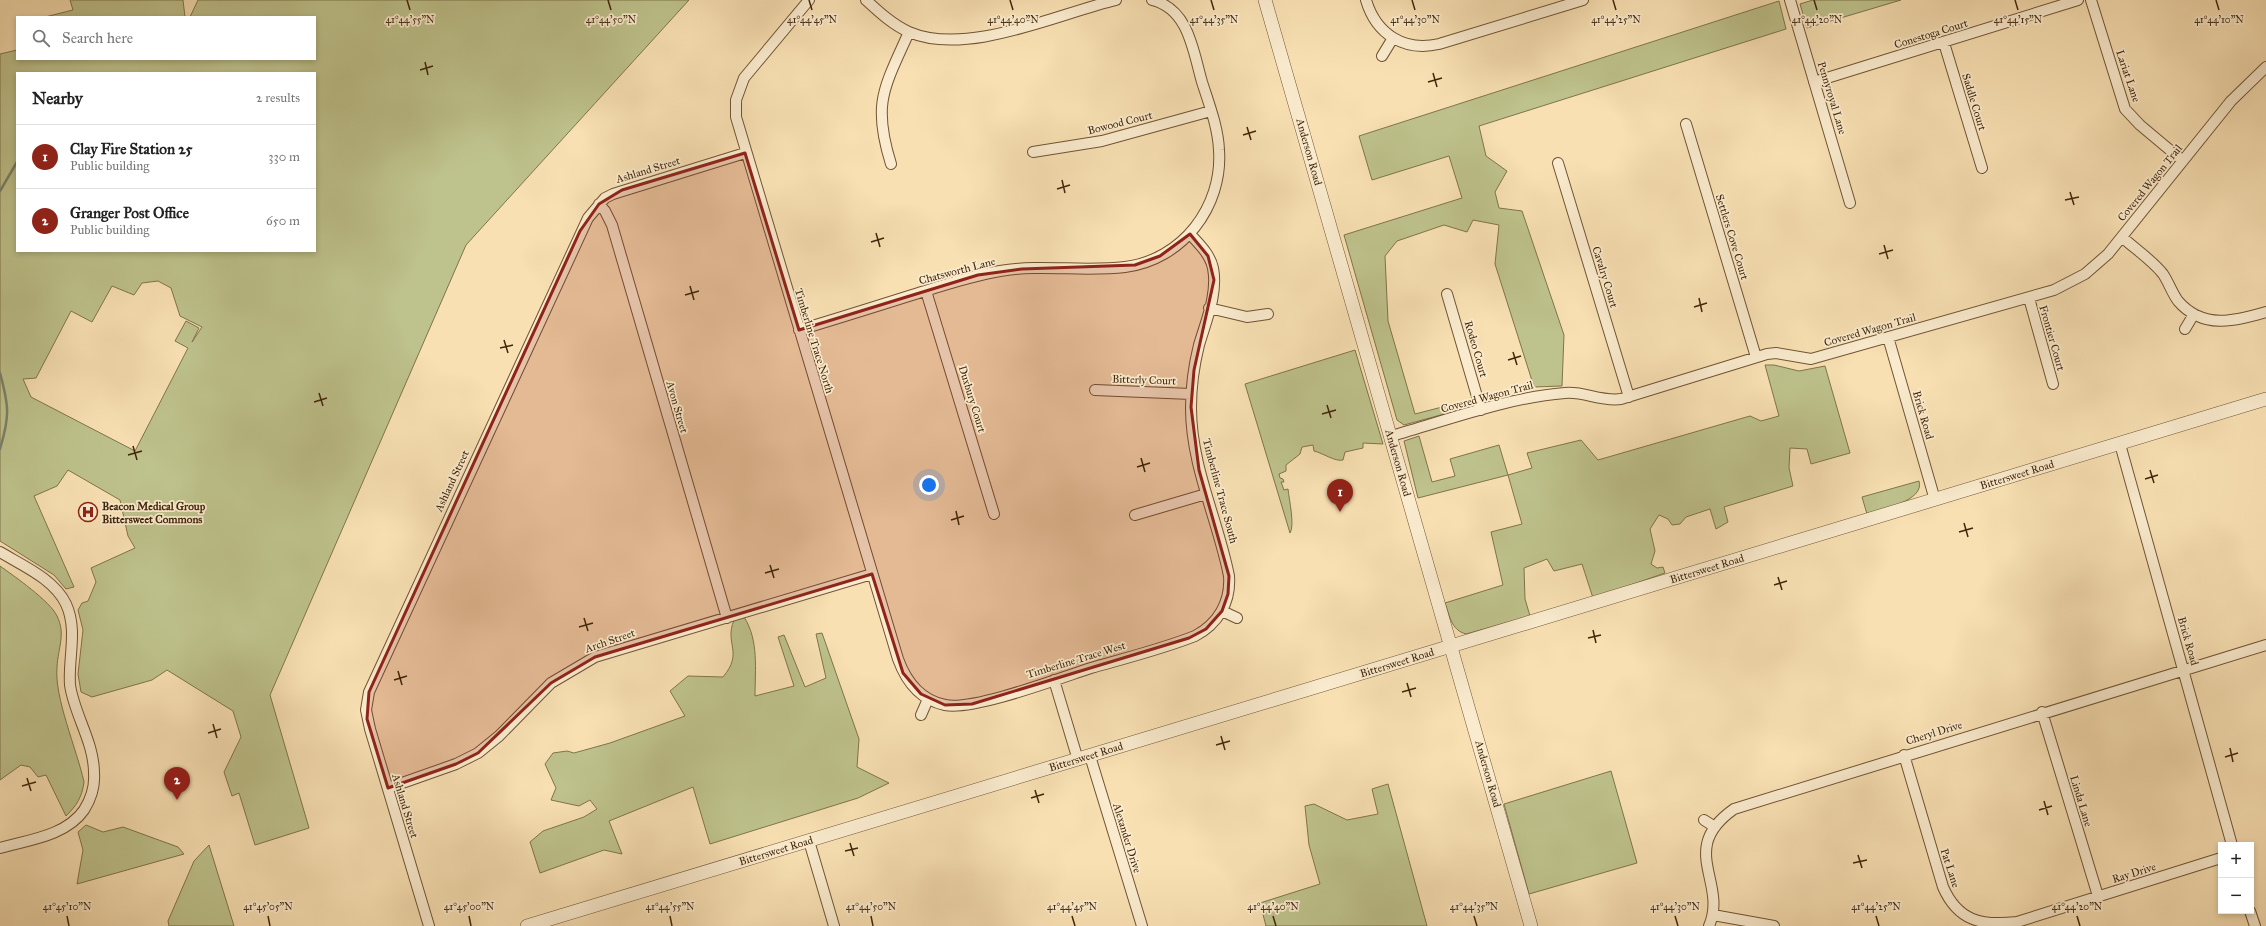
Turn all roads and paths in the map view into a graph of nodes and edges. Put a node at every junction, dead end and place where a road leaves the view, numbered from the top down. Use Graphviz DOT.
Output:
graph roads {
  1 [pos="809,0"];
  2 [pos="866,0"];
  3 [pos="1116,0"];
  4 [pos="1152,0"];
  5 [pos="1266,0"];
  6 [pos="1366,0"];
  7 [pos="1583,0"];
  8 [pos="1790,0"];
  9 [pos="2078,0"];
  10 [pos="2091,0"];
  11 [pos="1163,2"];
  12 [pos="909,32"];
  13 [pos="1391,37"];
  14 [pos="1944,43"];
  15 [pos="1382,56"];
  16 [pos="2266,67"];
  17 [pos="1814,82"];
  18 [pos="1211,111"];
  19 [pos="1686,124"];
  20 [pos="1033,152"];
  21 [pos="745,153"];
  22 [pos="2183,161"];
  23 [pos="1558,163"];
  24 [pos="891,164"];
  25 [pos="1982,168"];
  26 [pos="1850,203"];
  27 [pos="599,204"];
  28 [pos="1190,234"];
  29 [pos="2122,237"];
  30 [pos="926,291"];
  31 [pos="1447,294"];
  32 [pos="2029,298"];
  33 [pos="1209,308"];
  34 [pos="2266,312"];
  35 [pos="1268,314"];
  36 [pos="2194,314"];
  37 [pos="2185,329"];
  38 [pos="799,330"];
  39 [pos="1888,337"];
  40 [pos="1756,357"];
  41 [pos="2053,384"];
  42 [pos="1096,390"];
  43 [pos="1191,394"];
  44 [pos="1629,397"];
  45 [pos="2266,399"];
  46 [pos="1481,410"];
  47 [pos="1391,436"];
  48 [pos="2120,444"];
  49 [pos="1206,494"];
  50 [pos="1935,500"];
  51 [pos="994,514"];
  52 [pos="1135,514"];
  53 [pos="0,552"];
  54 [pos="872,574"];
  55 [pos="1222,611"];
  56 [pos="727,618"];
  57 [pos="1237,618"];
  58 [pos="2266,645"];
  59 [pos="1451,647"];
  60 [pos="2184,671"];
  61 [pos="1054,680"];
  62 [pos="928,699"];
  63 [pos="2042,712"];
  64 [pos="921,715"];
  65 [pos="1904,755"];
  66 [pos="1084,758"];
  67 [pos="388,788"];
  68 [pos="1704,820"];
  69 [pos="1715,827"];
  70 [pos="809,841"];
  71 [pos="2231,842"];
  72 [pos="0,848"];
  73 [pos="2218,859"];
  74 [pos="2098,896"];
  75 [pos="2054,910"];
  76 [pos="2251,914"];
  77 [pos="1713,915"];
  78 [pos="429,926"];
  79 [pos="527,926"];
  80 [pos="834,926"];
  81 [pos="1142,926"];
  82 [pos="1531,926"];
  83 [pos="1709,926"];
  84 [pos="1774,926"];
  85 [pos="2255,926"];
  1 -- 21 [label="street, Timberline Trace North"];
  2 -- 12 [label="street"];
  3 -- 12 [label="street"];
  4 -- 11 [label="street"];
  5 -- 47 [label="street, Anderson Road"];
  6 -- 13 [label="street"];
  7 -- 13 [label="street"];
  8 -- 17 [label="street, Pennyroyal Lane"];
  9 -- 14 [label="street, Conestoga Court"];
  10 -- 22 [label="street, Lariat Lane"];
  11 -- 18 [label="street"];
  12 -- 24 [label="street"];
  13 -- 15 [label="street"];
  14 -- 17 [label="street, Conestoga Court"];
  14 -- 25 [label="street, Saddle Court"];
  16 -- 22 [label="street, Covered Wagon Trail"];
  17 -- 26 [label="street, Pennyroyal Lane"];
  18 -- 20 [label="street, Bowood Court"];
  18 -- 28 [label="street"];
  19 -- 40 [label="street, Settlers Cove Court"];
  21 -- 27 [label="street, Ashland Street"];
  21 -- 38 [label="street, Timberline Trace North"];
  22 -- 29 [label="street, Covered Wagon Trail"];
  23 -- 44 [label="street, Cavalry Court"];
  27 -- 56 [label="street, Avon Street"];
  27 -- 67 [label="street, Ashland Street"];
  28 -- 30 [label="street, Chatsworth Lane"];
  28 -- 33 [label="street, Timberline Trace South"];
  29 -- 32 [label="street, Covered Wagon Trail"];
  29 -- 36 [label="street"];
  30 -- 38 [label="street, Chatsworth Lane"];
  30 -- 51 [label="street, Duxbury Court"];
  31 -- 46 [label="street, Rodeo Court"];
  32 -- 39 [label="street, Covered Wagon Trail"];
  32 -- 41 [label="street, Frontier Court"];
  33 -- 35 [label="street"];
  33 -- 43 [label="street, Timberline Trace South"];
  34 -- 36 [label="street"];
  36 -- 37 [label="street"];
  38 -- 54 [label="street, Timberline Trace North"];
  39 -- 40 [label="street, Covered Wagon Trail"];
  39 -- 50 [label="street, Brick Road"];
  40 -- 44 [label="street, Covered Wagon Trail"];
  42 -- 43 [label="street, Bitterly Court"];
  43 -- 49 [label="street, Timberline Trace South"];
  44 -- 46 [label="street, Covered Wagon Trail"];
  45 -- 48 [label="street, Bittersweet Road"];
  46 -- 47 [label="street, Covered Wagon Trail"];
  47 -- 59 [label="street, Anderson Road"];
  48 -- 50 [label="street, Bittersweet Road"];
  48 -- 60 [label="street, Brick Road"];
  49 -- 52 [label="street"];
  49 -- 55 [label="street, Timberline Trace South"];
  50 -- 59 [label="street, Bittersweet Road"];
  53 -- 72 [label="street"];
  54 -- 56 [label="street, Arch Street"];
  54 -- 62 [label="street, Timberline Trace North"];
  55 -- 57 [label="street"];
  55 -- 61 [label="street, Timberline Trace West"];
  56 -- 67 [label="street, Arch Street"];
  58 -- 60 [label="street, Cheryl Drive"];
  59 -- 66 [label="street, Bittersweet Road"];
  59 -- 82 [label="street, Anderson Road"];
  60 -- 63 [label="street, Cheryl Drive"];
  60 -- 71 [label="street, Brick Road"];
  61 -- 62 [label="street, Timberline Trace West"];
  61 -- 66 [label="street, Alexander Drive"];
  62 -- 64 [label="street"];
  63 -- 65 [label="street, Cheryl Drive"];
  63 -- 74 [label="street, Linda Lane"];
  65 -- 69 [label="street, Cheryl Drive"];
  65 -- 75 [label="street, Pat Lane"];
  66 -- 70 [label="street, Bittersweet Road"];
  66 -- 81 [label="street, Alexander Drive"];
  67 -- 78 [label="street, Ashland Street"];
  68 -- 69 [label="street"];
  69 -- 77 [label="street, Cheryl Drive"];
  70 -- 79 [label="street, Bittersweet Road"];
  70 -- 80 [label="street"];
  73 -- 74 [label="street, Ray Drive"];
  74 -- 75 [label="street, Ray Drive"];
  76 -- 85 [label="street"];
  77 -- 83 [label="street, Cheryl Drive"];
  77 -- 84 [label="street"];
}
